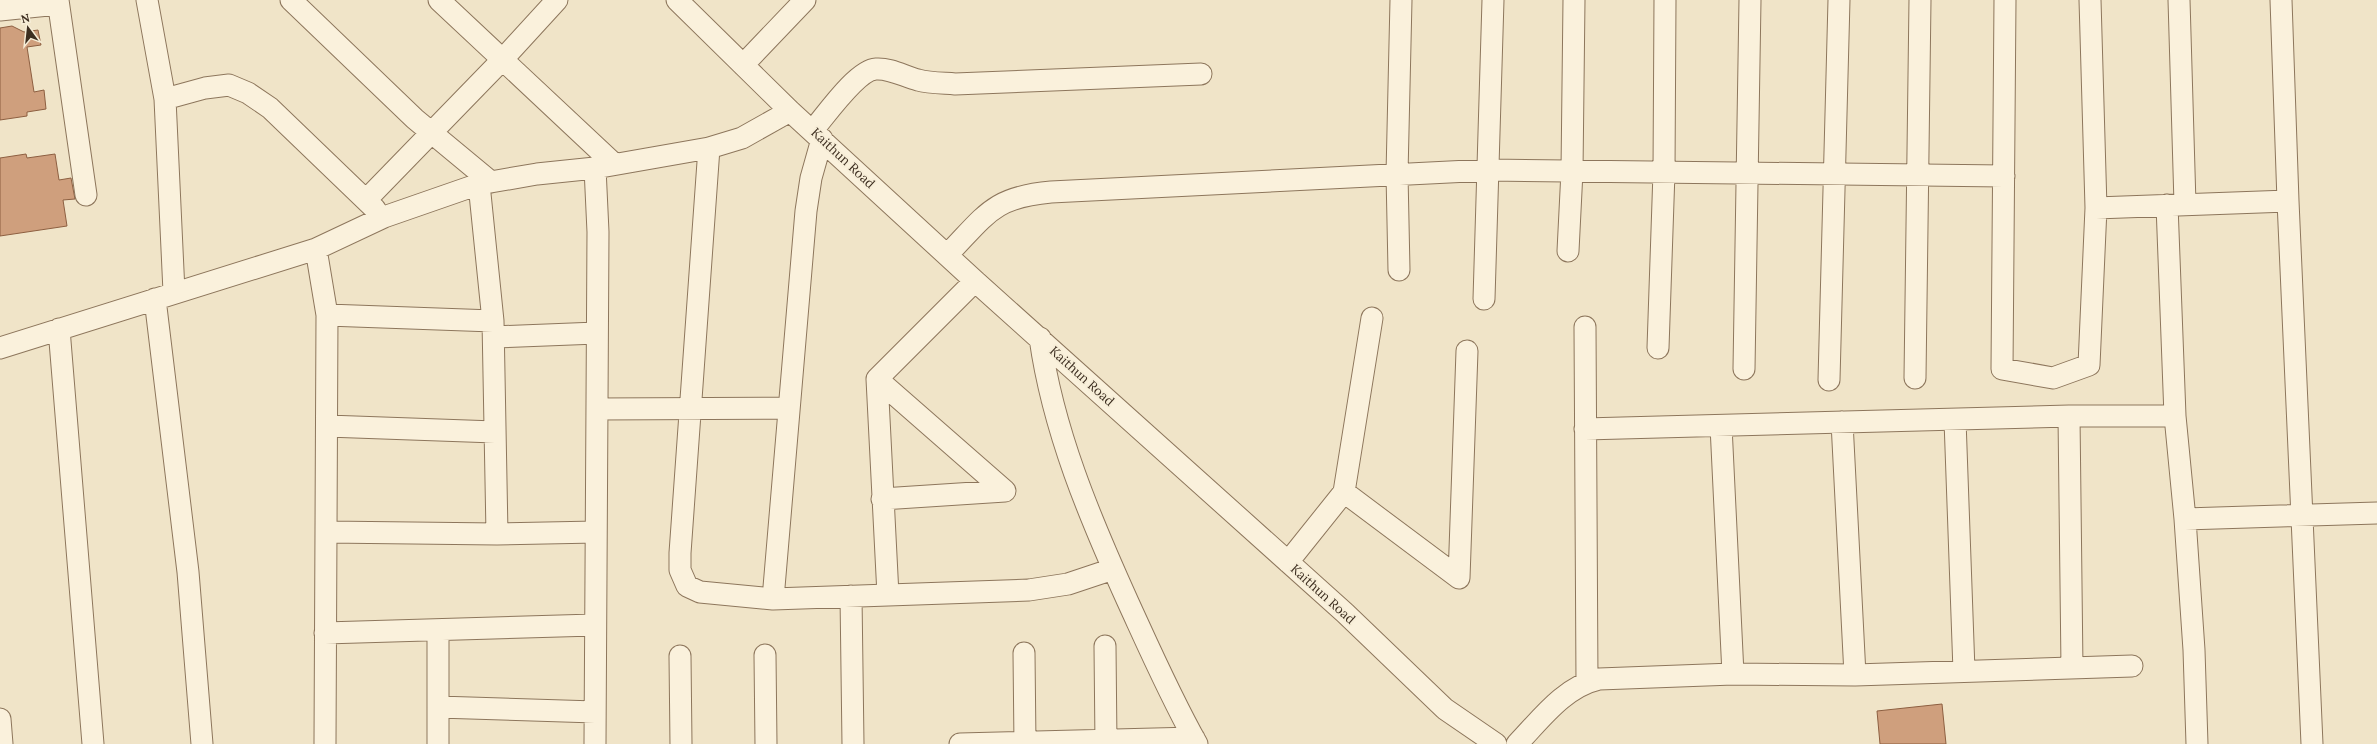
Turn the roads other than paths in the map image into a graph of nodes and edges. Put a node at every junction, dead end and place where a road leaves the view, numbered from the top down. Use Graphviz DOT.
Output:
graph roads {
  1 [pos="147,0"];
  2 [pos="291,0"];
  3 [pos="438,0"];
  4 [pos="557,0"];
  5 [pos="676,0"];
  6 [pos="805,0"];
  7 [pos="1401,0"];
  8 [pos="1493,0"];
  9 [pos="1574,0"];
  10 [pos="1664,0"];
  11 [pos="1750,0"];
  12 [pos="1839,0"];
  13 [pos="1920,0"];
  14 [pos="2005,0"];
  15 [pos="2090,0"];
  16 [pos="2179,0"];
  17 [pos="2281,0"];
  18 [pos="58,2"];
  19 [pos="0,10"];
  20 [pos="503,60"];
  21 [pos="744,65"];
  22 [pos="1201,74"];
  23 [pos="164,99"];
  24 [pos="790,111"];
  25 [pos="432,133"];
  26 [pos="818,134"];
  27 [pos="709,148"];
  28 [pos="604,166"];
  29 [pos="1489,170"];
  30 [pos="1572,171"];
  31 [pos="1664,172"];
  32 [pos="1747,172"];
  33 [pos="1835,173"];
  34 [pos="1398,174"];
  35 [pos="1918,175"];
  36 [pos="2004,176"];
  37 [pos="485,183"];
  38 [pos="86,195"];
  39 [pos="366,200"];
  40 [pos="2288,201"];
  41 [pos="2176,204"];
  42 [pos="2096,208"];
  43 [pos="384,218"];
  44 [pos="316,249"];
  45 [pos="1568,251"];
  46 [pos="948,254"];
  47 [pos="1399,270"];
  48 [pos="975,281"];
  49 [pos="165,296"];
  50 [pos="1484,300"];
  51 [pos="327,315"];
  52 [pos="1372,318"];
  53 [pos="1585,327"];
  54 [pos="494,329"];
  55 [pos="59,330"];
  56 [pos="597,333"];
  57 [pos="1040,338"];
  58 [pos="0,348"];
  59 [pos="1658,348"];
  60 [pos="1467,351"];
  61 [pos="1744,369"];
  62 [pos="1915,378"];
  63 [pos="877,379"];
  64 [pos="1829,380"];
  65 [pos="789,408"];
  66 [pos="597,409"];
  67 [pos="690,409"];
  68 [pos="2069,416"];
  69 [pos="2176,416"];
  70 [pos="1955,420"];
  71 [pos="1842,422"];
  72 [pos="327,426"];
  73 [pos="1721,426"];
  74 [pos="1585,429"];
  75 [pos="495,432"];
  76 [pos="1344,492"];
  77 [pos="882,499"];
  78 [pos="2377,513"];
  79 [pos="2303,517"];
  80 [pos="2185,519"];
  81 [pos="327,532"];
  82 [pos="596,532"];
  83 [pos="497,534"];
  84 [pos="1288,562"];
  85 [pos="1113,570"];
  86 [pos="888,595"];
  87 [pos="851,596"];
  88 [pos="773,599"];
  89 [pos="594,625"];
  90 [pos="438,630"];
  91 [pos="325,632"];
  92 [pos="1105,646"];
  93 [pos="1024,653"];
  94 [pos="765,655"];
  95 [pos="680,656"];
  96 [pos="2132,666"];
  97 [pos="2072,668"];
  98 [pos="1964,671"];
  99 [pos="1733,674"];
  100 [pos="1855,675"];
  101 [pos="1587,681"];
  102 [pos="438,707"];
  103 [pos="595,712"];
  104 [pos="0,719"];
  105 [pos="1196,741"];
  106 [pos="1106,742"];
  107 [pos="1025,743"];
  108 [pos="2,744"];
  109 [pos="93,744"];
  110 [pos="202,744"];
  111 [pos="325,744"];
  112 [pos="438,744"];
  113 [pos="594,744"];
  114 [pos="681,744"];
  115 [pos="766,744"];
  116 [pos="853,744"];
  117 [pos="960,744"];
  118 [pos="1496,744"];
  119 [pos="1517,744"];
  120 [pos="2197,744"];
  121 [pos="2312,744"];
  1 -- 23 [label="street"];
  2 -- 25 [label="street"];
  3 -- 20 [label="street"];
  4 -- 20 [label="street"];
  5 -- 21 [label="street, Kaithun Road"];
  6 -- 21 [label="street"];
  7 -- 34 [label="street"];
  8 -- 29 [label="street"];
  9 -- 30 [label="street"];
  10 -- 31 [label="street"];
  11 -- 32 [label="street"];
  12 -- 33 [label="street"];
  13 -- 35 [label="street"];
  14 -- 36 [label="street"];
  15 -- 42 [label="street"];
  16 -- 41 [label="street"];
  17 -- 40 [label="street"];
  18 -- 19 [label="street"];
  18 -- 38 [label="street"];
  20 -- 25 [label="street"];
  20 -- 28 [label="street"];
  21 -- 24 [label="street, Kaithun Road"];
  22 -- 26 [label="street"];
  23 -- 39 [label="street"];
  23 -- 49 [label="street"];
  24 -- 26 [label="street, Kaithun Road"];
  24 -- 27 [label="street"];
  25 -- 37 [label="street"];
  25 -- 39 [label="street"];
  26 -- 46 [label="street, Kaithun Road"];
  26 -- 65 [label="street"];
  27 -- 28 [label="street"];
  27 -- 67 [label="street"];
  28 -- 37 [label="street"];
  28 -- 56 [label="street"];
  29 -- 30 [label="street"];
  29 -- 34 [label="street"];
  29 -- 50 [label="street"];
  30 -- 31 [label="street"];
  30 -- 45 [label="street"];
  31 -- 32 [label="street"];
  31 -- 59 [label="street"];
  32 -- 33 [label="street"];
  32 -- 61 [label="street"];
  33 -- 35 [label="street"];
  33 -- 64 [label="street"];
  34 -- 46 [label="street"];
  34 -- 47 [label="street"];
  35 -- 36 [label="street"];
  35 -- 62 [label="street"];
  36 -- 42 [label="street"];
  37 -- 43 [label="street"];
  37 -- 54 [label="street"];
  39 -- 43 [label="street"];
  40 -- 41 [label="street"];
  40 -- 79 [label="street"];
  41 -- 42 [label="street"];
  41 -- 69 [label="street"];
  43 -- 44 [label="street"];
  44 -- 49 [label="street"];
  44 -- 51 [label="street"];
  46 -- 48 [label="street, Kaithun Road"];
  48 -- 57 [label="street, Kaithun Road"];
  48 -- 63 [label="street"];
  49 -- 55 [label="street"];
  49 -- 110 [label="street"];
  51 -- 54 [label="street"];
  51 -- 72 [label="street"];
  52 -- 76 [label="street"];
  53 -- 74 [label="street"];
  54 -- 56 [label="street"];
  54 -- 75 [label="street"];
  55 -- 58 [label="street"];
  55 -- 109 [label="street"];
  56 -- 66 [label="street"];
  57 -- 84 [label="street, Kaithun Road"];
  57 -- 85 [label="street"];
  60 -- 76 [label="street"];
  63 -- 77 [label="street"];
  63 -- 77 [label="street"];
  65 -- 67 [label="street"];
  65 -- 88 [label="street"];
  66 -- 67 [label="street"];
  66 -- 82 [label="street"];
  67 -- 88 [label="street"];
  68 -- 69 [label="street"];
  68 -- 70 [label="street"];
  68 -- 97 [label="street"];
  69 -- 80 [label="street"];
  70 -- 71 [label="street"];
  70 -- 98 [label="street"];
  71 -- 73 [label="street"];
  71 -- 100 [label="street"];
  72 -- 75 [label="street"];
  72 -- 81 [label="street"];
  73 -- 74 [label="street"];
  73 -- 99 [label="street"];
  74 -- 101 [label="street"];
  75 -- 83 [label="street"];
  76 -- 84 [label="street"];
  77 -- 86 [label="street"];
  78 -- 79 [label="street"];
  79 -- 80 [label="street"];
  79 -- 121 [label="street"];
  80 -- 120 [label="street"];
  81 -- 83 [label="street"];
  81 -- 91 [label="street"];
  82 -- 83 [label="street"];
  82 -- 89 [label="street"];
  84 -- 118 [label="street, Kaithun Road"];
  85 -- 86 [label="street"];
  85 -- 105 [label="street"];
  86 -- 87 [label="street"];
  87 -- 88 [label="street"];
  87 -- 116 [label="street"];
  89 -- 90 [label="street"];
  89 -- 103 [label="street"];
  90 -- 91 [label="street"];
  90 -- 102 [label="street"];
  91 -- 111 [label="street"];
  92 -- 106 [label="street"];
  93 -- 107 [label="street"];
  94 -- 115 [label="street"];
  95 -- 114 [label="street"];
  96 -- 97 [label="street"];
  97 -- 98 [label="street"];
  98 -- 100 [label="street"];
  99 -- 100 [label="street"];
  99 -- 101 [label="street"];
  101 -- 119 [label="street"];
  102 -- 103 [label="street"];
  102 -- 112 [label="street"];
  103 -- 113 [label="street"];
  104 -- 108 [label="street"];
  105 -- 106 [label="street"];
  106 -- 107 [label="street"];
  107 -- 117 [label="street"];
}
